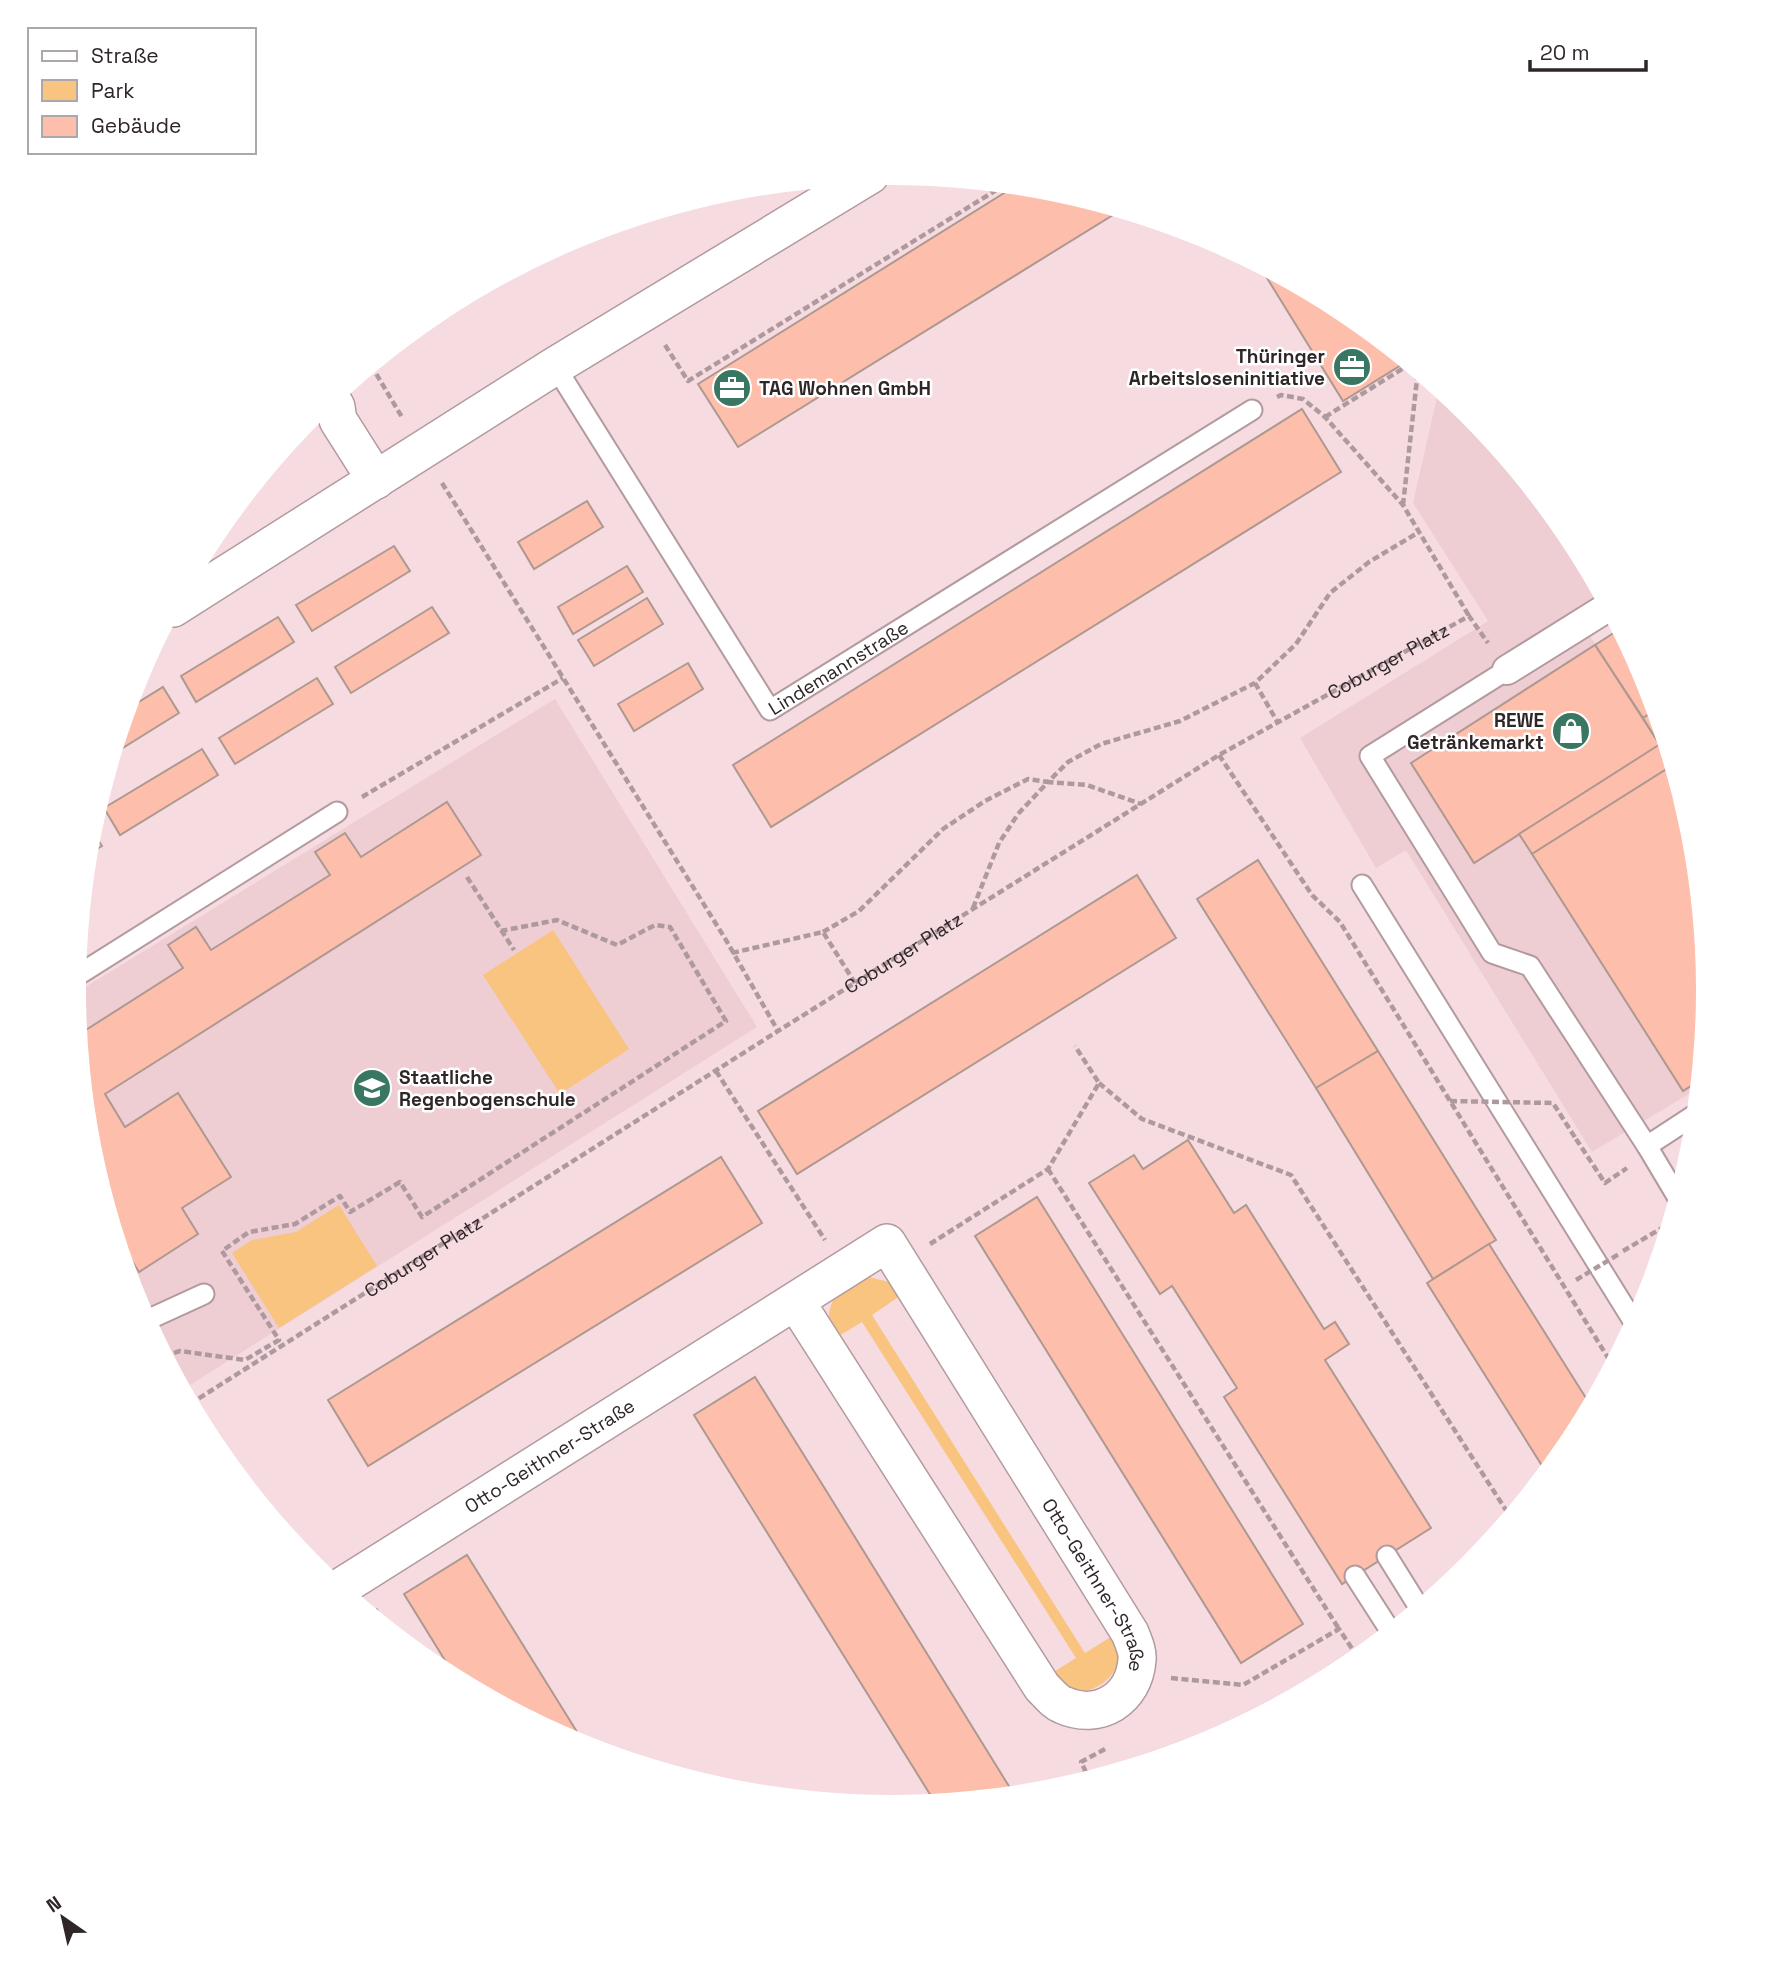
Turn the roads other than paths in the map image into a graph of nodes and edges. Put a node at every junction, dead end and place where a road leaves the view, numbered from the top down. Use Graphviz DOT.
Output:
graph roads {
  1 [pos="851,187"];
  2 [pos="555,366"];
  3 [pos="336,408"];
  4 [pos="1252,410"];
  5 [pos="376,480"];
  6 [pos="189,597"];
  7 [pos="1601,612"];
  8 [pos="1507,670"];
  9 [pos="337,812"];
  10 [pos="1362,885"];
  11 [pos="86,970"];
  12 [pos="1685,1121"];
  13 [pos="1647,1146"];
  14 [pos="1672,1187"];
  15 [pos="204,1294"];
  16 [pos="796,1302"];
  17 [pos="1628,1313"];
  18 [pos="155,1316"];
  19 [pos="1387,1556"];
  20 [pos="1355,1576"];
  21 [pos="347,1583"];
  22 [pos="1415,1601"];
  23 [pos="1386,1625"];
  1 -- 2 [label="street"];
  2 -- 4 [label="lane, Lindemannstraße"];
  2 -- 5 [label="street"];
  3 -- 5 [label="street"];
  5 -- 6 [label="street"];
  7 -- 8 [label="street"];
  8 -- 13 [label="lane"];
  9 -- 11 [label="lane"];
  10 -- 17 [label="lane"];
  12 -- 13 [label="lane"];
  13 -- 14 [label="lane"];
  15 -- 18 [label="lane"];
  16 -- 16 [label="street, Otto-Geithner-Straße"];
  16 -- 21 [label="street, Otto-Geithner-Straße"];
  19 -- 22 [label="lane"];
  20 -- 23 [label="lane"];
}
